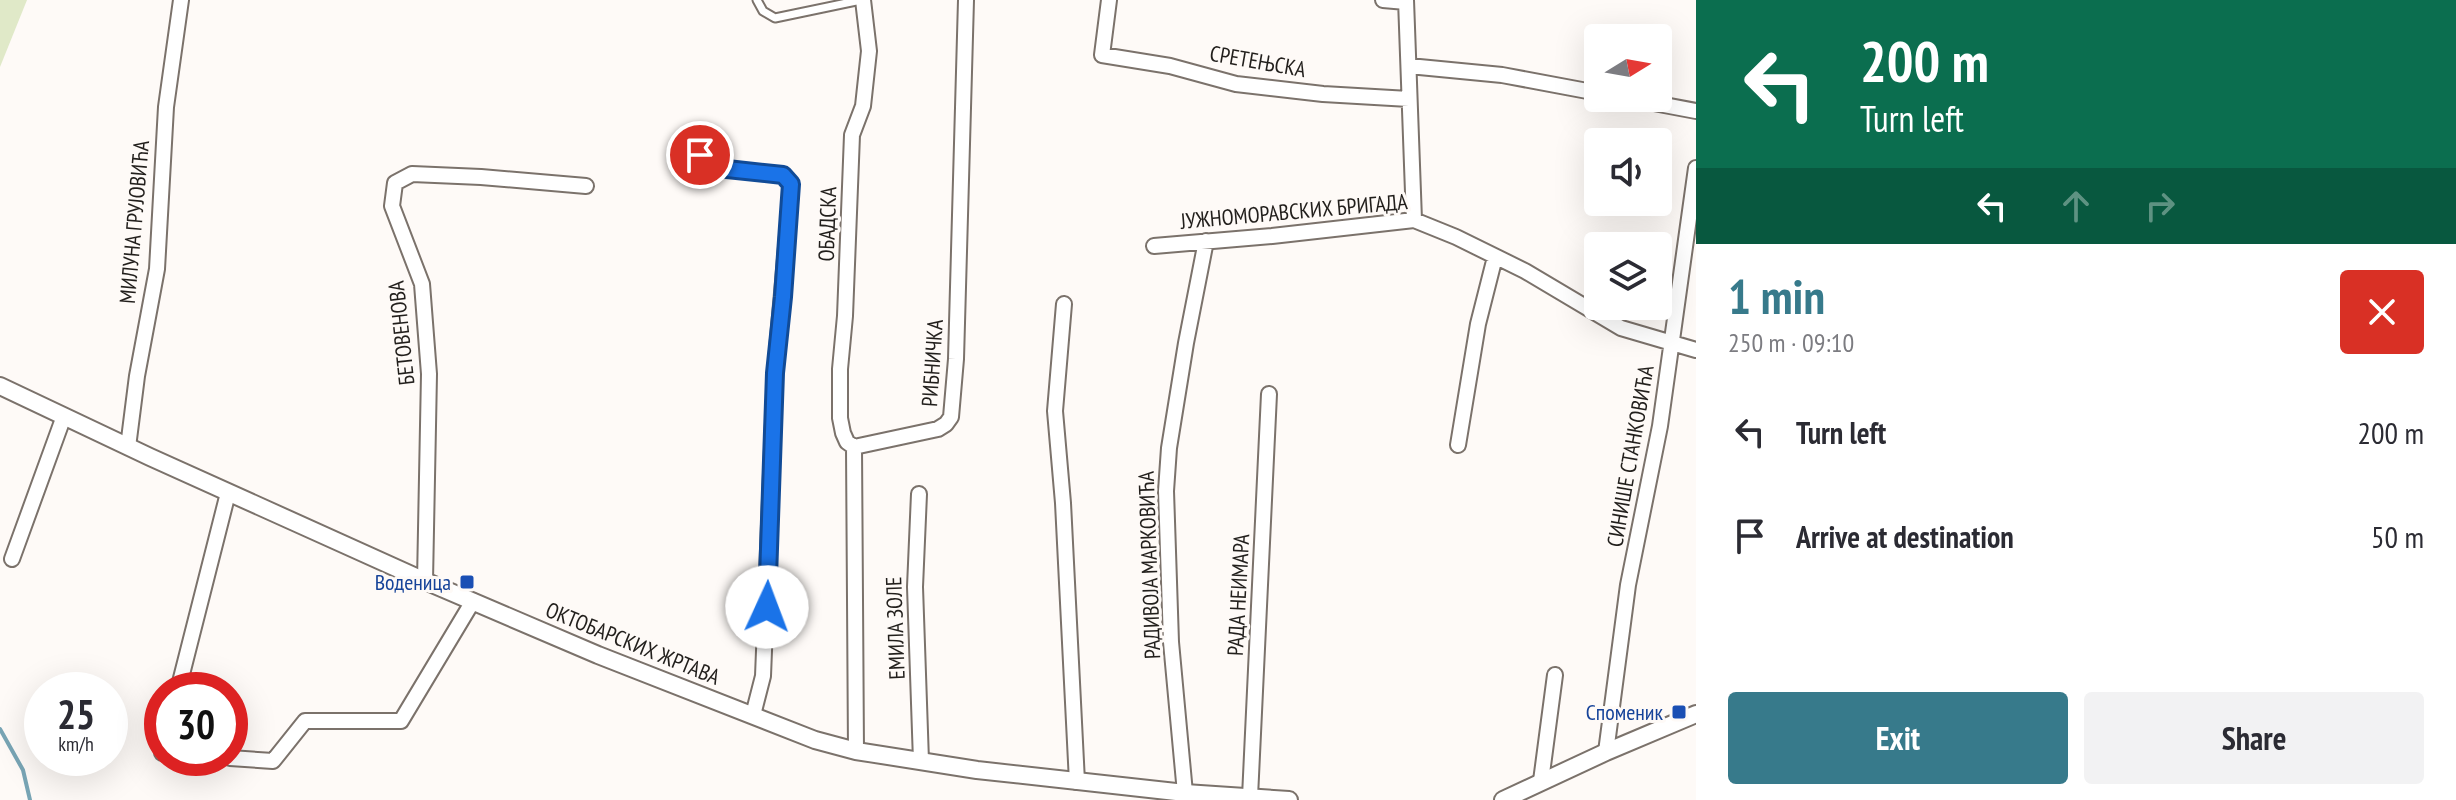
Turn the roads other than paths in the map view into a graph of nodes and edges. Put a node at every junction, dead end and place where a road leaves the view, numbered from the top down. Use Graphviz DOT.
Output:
graph roads {
  1 [pos="181,0"];
  2 [pos="757,0"];
  3 [pos="862,0"];
  4 [pos="966,0"];
  5 [pos="1109,0"];
  6 [pos="1383,0"];
  7 [pos="1406,1"];
  8 [pos="1409,66"];
  9 [pos="1584,90"];
  10 [pos="1409,99"];
  11 [pos="1672,106"];
  12 [pos="1696,111"];
  13 [pos="700,155"];
  14 [pos="1696,168"];
  15 [pos="586,186"];
  16 [pos="791,190"];
  17 [pos="1414,220"];
  18 [pos="1206,241"];
  19 [pos="1154,246"];
  20 [pos="1495,257"];
  21 [pos="1064,304"];
  22 [pos="1672,344"];
  23 [pos="1696,350"];
  24 [pos="0,386"];
  25 [pos="1269,394"];
  26 [pos="64,416"];
  27 [pos="1458,445"];
  28 [pos="128,447"];
  29 [pos="854,447"];
  30 [pos="228,493"];
  31 [pos="919,494"];
  32 [pos="12,559"];
  33 [pos="425,581"];
  34 [pos="473,601"];
  35 [pos="183,672"];
  36 [pos="1555,675"];
  37 [pos="1696,714"];
  38 [pos="753,715"];
  39 [pos="856,751"];
  40 [pos="1606,752"];
  41 [pos="248,759"];
  42 [pos="921,761"];
  43 [pos="1541,781"];
  44 [pos="1077,782"];
  45 [pos="1184,797"];
  46 [pos="1250,797"];
  47 [pos="1289,800"];
  48 [pos="1503,800"];
  1 -- 28 [label="street, МИЛУНА ГРУЈОВИЋА"];
  2 -- 3 [label="lane"];
  3 -- 29 [label="street, ОБАДСКА"];
  4 -- 29 [label="street, РИБНИЧКА"];
  5 -- 10 [label="street, СРЕТЕЊСКА"];
  6 -- 7 [label="street"];
  7 -- 8 [label="street"];
  8 -- 9 [label="street"];
  8 -- 10 [label="street"];
  10 -- 17 [label="street"];
  11 -- 12 [label="street"];
  13 -- 16 [label="lane"];
  14 -- 22 [label="street, СИНИШЕ СТАНКОВИЋА"];
  15 -- 33 [label="street, БЕТОВЕНОВА"];
  16 -- 38 [label="street"];
  17 -- 18 [label="street, ЈУЖНОМОРАВСКИХ БРИГАДА"];
  17 -- 20 [label="street, ЈУЖНОМОРАВСКИХ БРИГАДА"];
  18 -- 19 [label="street, ЈУЖНОМОРАВСКИХ БРИГАДА"];
  18 -- 45 [label="street, РАДИВОЈА МАРКОВИЋА"];
  20 -- 22 [label="street, ЈУЖНОМОРАВСКИХ БРИГАДА"];
  20 -- 27 [label="street"];
  21 -- 44 [label="street"];
  22 -- 23 [label="street, ЈУЖНОМОРАВСКИХ БРИГАДА"];
  22 -- 40 [label="street, СИНИШЕ СТАНКОВИЋА"];
  24 -- 26 [label="street, ОКТОБАРСКИХ ЖРТАВА"];
  25 -- 46 [label="street, РАДА НЕИМАРА"];
  26 -- 28 [label="street, ОКТОБАРСКИХ ЖРТАВА"];
  26 -- 32 [label="street"];
  28 -- 30 [label="street, ОКТОБАРСКИХ ЖРТАВА"];
  29 -- 39 [label="street"];
  30 -- 33 [label="street, ОКТОБАРСКИХ ЖРТАВА"];
  30 -- 35 [label="street"];
  31 -- 42 [label="street, ЕМИЛА ЗОЛЕ"];
  33 -- 34 [label="street, ОКТОБАРСКИХ ЖРТАВА"];
  34 -- 38 [label="street, ОКТОБАРСКИХ ЖРТАВА"];
  34 -- 41 [label="street"];
  36 -- 43 [label="street"];
  37 -- 40 [label="street"];
  38 -- 39 [label="street, ОКТОБАРСКИХ ЖРТАВА"];
  39 -- 42 [label="street, ОКТОБАРСКИХ ЖРТАВА"];
  40 -- 43 [label="street"];
  42 -- 44 [label="street, ОКТОБАРСКИХ ЖРТАВА"];
  43 -- 48 [label="street"];
  44 -- 45 [label="street, ОКТОБАРСКИХ ЖРТАВА"];
  45 -- 46 [label="street, ОКТОБАРСКИХ ЖРТАВА"];
  46 -- 47 [label="street, ОКТОБАРСКИХ ЖРТАВА"];
}
